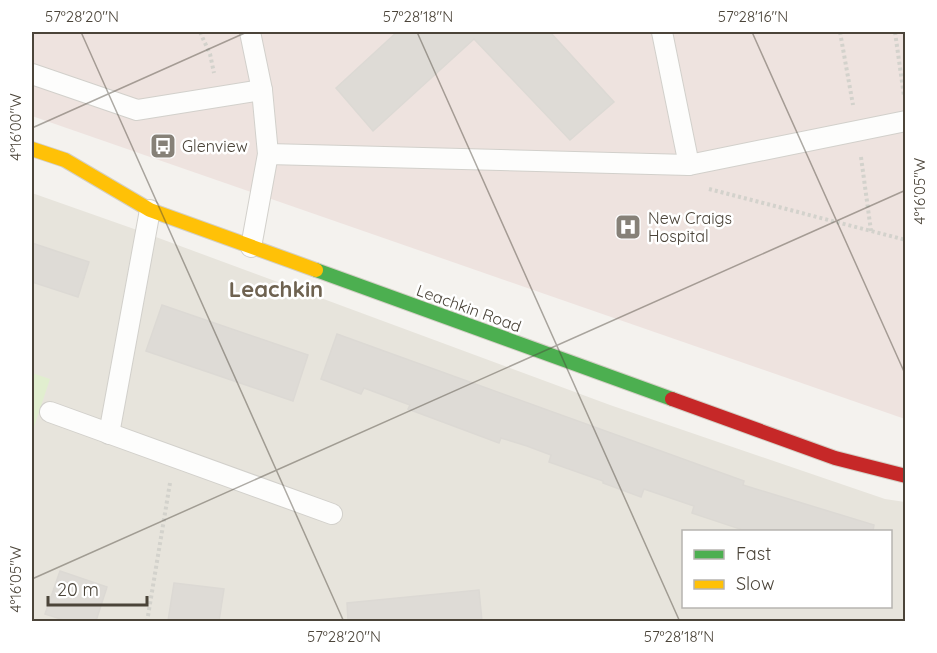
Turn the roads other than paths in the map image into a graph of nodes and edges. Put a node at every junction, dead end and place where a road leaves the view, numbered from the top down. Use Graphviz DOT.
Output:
graph roads {
  1 [pos="250,32"];
  2 [pos="662,32"];
  3 [pos="32,74"];
  4 [pos="262,90"];
  5 [pos="906,122"];
  6 [pos="32,149"];
  7 [pos="268,154"];
  8 [pos="689,165"];
  9 [pos="150,210"];
  10 [pos="251,247"];
  11 [pos="50,412"];
  12 [pos="109,434"];
  13 [pos="906,476"];
  14 [pos="332,514"];
  1 -- 4 [label="lane"];
  2 -- 8 [label="lane"];
  3 -- 4 [label="lane"];
  4 -- 7 [label="lane"];
  5 -- 8 [label="lane"];
  6 -- 9 [label="street, Leachkin Road"];
  7 -- 8 [label="lane"];
  7 -- 10 [label="lane"];
  9 -- 10 [label="street, Leachkin Road"];
  9 -- 12 [label="lane"];
  10 -- 13 [label="street, Leachkin Road"];
  11 -- 12 [label="lane"];
  12 -- 14 [label="lane"];
}
